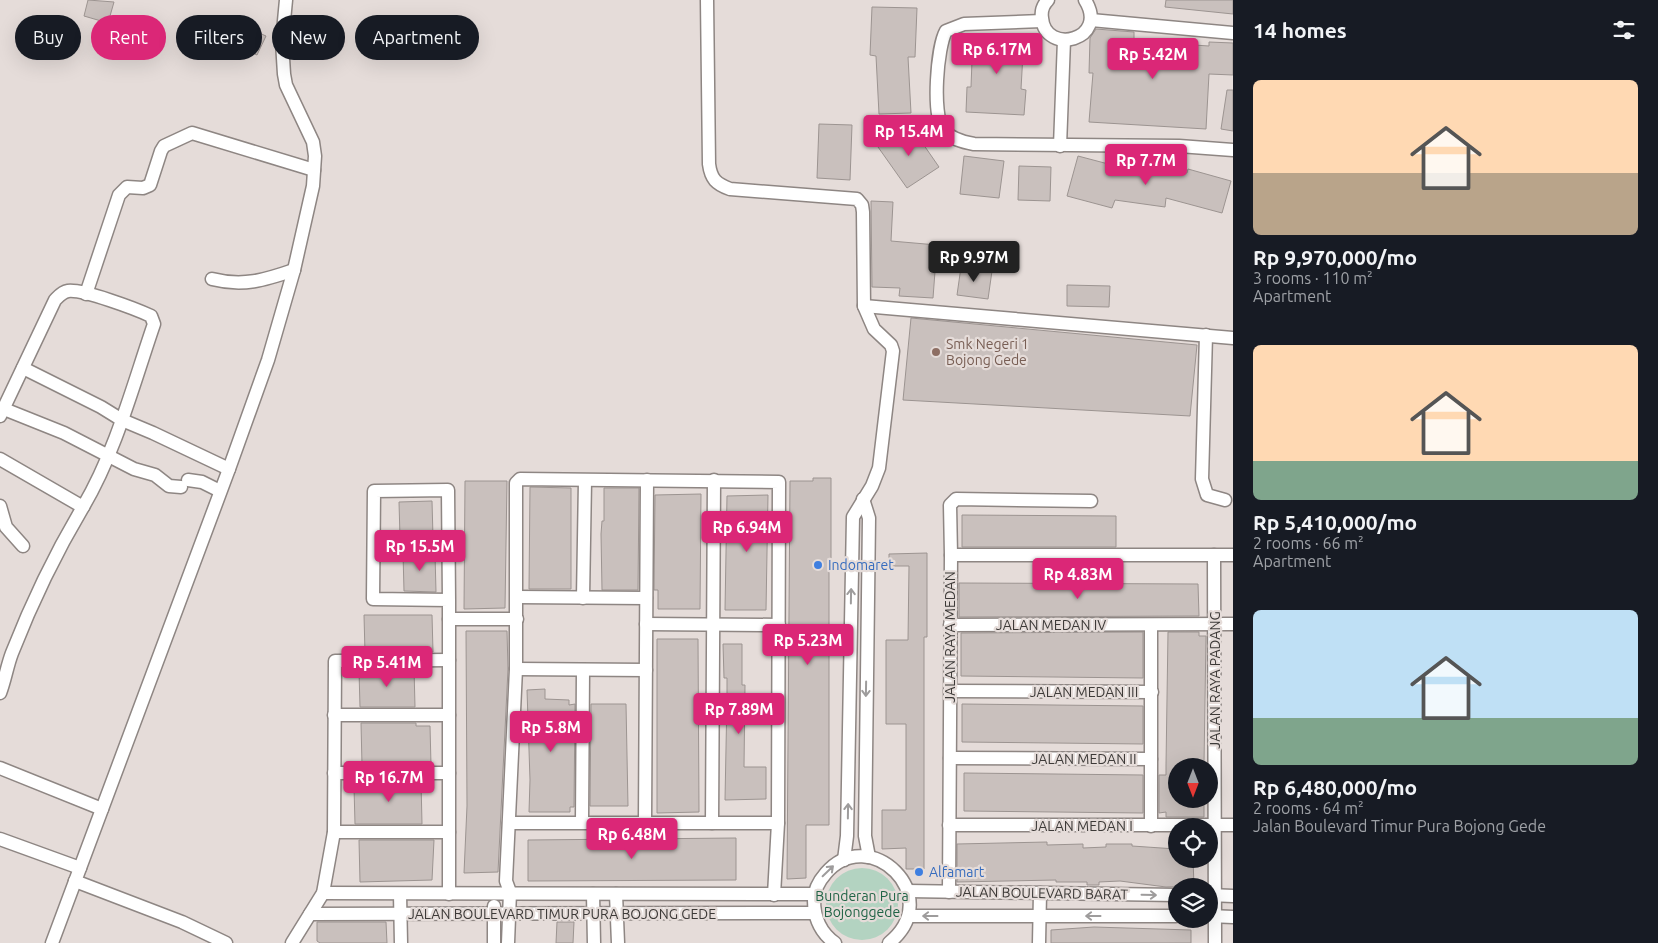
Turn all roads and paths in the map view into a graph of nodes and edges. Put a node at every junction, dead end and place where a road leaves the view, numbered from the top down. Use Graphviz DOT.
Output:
graph roads {
  1 [pos="286,0"];
  2 [pos="707,0"];
  3 [pos="1048,0"];
  4 [pos="1085,0"];
  5 [pos="1091,20"];
  6 [pos="1042,21"];
  7 [pos="1233,33"];
  8 [pos="1064,40"];
  9 [pos="1060,146"];
  10 [pos="1233,150"];
  11 [pos="314,170"];
  12 [pos="294,270"];
  13 [pos="212,279"];
  14 [pos="86,294"];
  15 [pos="864,306"];
  16 [pos="1206,335"];
  17 [pos="1233,338"];
  18 [pos="22,368"];
  19 [pos="2,412"];
  20 [pos="122,420"];
  21 [pos="108,455"];
  22 [pos="0,459"];
  23 [pos="229,469"];
  24 [pos="647,480"];
  25 [pos="714,480"];
  26 [pos="585,481"];
  27 [pos="220,491"];
  28 [pos="863,499"];
  29 [pos="1225,500"];
  30 [pos="1091,501"];
  31 [pos="0,506"];
  32 [pos="84,507"];
  33 [pos="374,545"];
  34 [pos="450,545"];
  35 [pos="22,546"];
  36 [pos="951,555"];
  37 [pos="1214,555"];
  38 [pos="1233,555"];
  39 [pos="517,597"];
  40 [pos="584,598"];
  41 [pos="646,598"];
  42 [pos="450,600"];
  43 [pos="450,619"];
  44 [pos="517,619"];
  45 [pos="646,624"];
  46 [pos="714,624"];
  47 [pos="1215,624"];
  48 [pos="1233,624"];
  49 [pos="779,625"];
  50 [pos="950,625"];
  51 [pos="1151,626"];
  52 [pos="450,660"];
  53 [pos="516,669"];
  54 [pos="583,670"];
  55 [pos="646,670"];
  56 [pos="950,691"];
  57 [pos="1152,692"];
  58 [pos="0,693"];
  59 [pos="334,715"];
  60 [pos="450,715"];
  61 [pos="950,758"];
  62 [pos="1151,759"];
  63 [pos="0,768"];
  64 [pos="334,773"];
  65 [pos="450,774"];
  66 [pos="102,809"];
  67 [pos="1215,818"];
  68 [pos="582,822"];
  69 [pos="645,822"];
  70 [pos="509,823"];
  71 [pos="712,823"];
  72 [pos="778,823"];
  73 [pos="949,825"];
  74 [pos="1218,825"];
  75 [pos="1233,825"];
  76 [pos="1151,826"];
  77 [pos="1168,826"];
  78 [pos="334,832"];
  79 [pos="450,832"];
  80 [pos="0,839"];
  81 [pos="869,857"];
  82 [pos="844,860"];
  83 [pos="80,868"];
  84 [pos="75,881"];
  85 [pos="508,886"];
  86 [pos="908,891"];
  87 [pos="949,892"];
  88 [pos="323,893"];
  89 [pos="1040,893"];
  90 [pos="400,894"];
  91 [pos="450,894"];
  92 [pos="593,894"];
  93 [pos="616,894"];
  94 [pos="814,894"];
  95 [pos="494,895"];
  96 [pos="774,895"];
  97 [pos="1168,895"];
  98 [pos="1218,895"];
  99 [pos="1233,896"];
  100 [pos="509,913"];
  101 [pos="814,913"];
  102 [pos="310,914"];
  103 [pos="402,914"];
  104 [pos="495,914"];
  105 [pos="593,914"];
  106 [pos="617,914"];
  107 [pos="909,916"];
  108 [pos="1039,916"];
  109 [pos="1168,916"];
  110 [pos="1218,916"];
  111 [pos="1233,917"];
  112 [pos="1213,928"];
  113 [pos="52,943"];
  114 [pos="226,943"];
  115 [pos="292,943"];
  116 [pos="402,943"];
  117 [pos="494,943"];
  118 [pos="508,943"];
  119 [pos="594,943"];
  120 [pos="618,943"];
  121 [pos="835,943"];
  122 [pos="889,943"];
  123 [pos="1039,943"];
  124 [pos="1215,943"];
  1 -- 11 [label="street"];
  2 -- 15 [label="street"];
  3 -- 6 [label="street"];
  4 -- 5 [label="street"];
  5 -- 7 [label="street"];
  5 -- 8 [label="street"];
  6 -- 8 [label="street"];
  6 -- 9 [label="street"];
  8 -- 9 [label="street"];
  9 -- 10 [label="street"];
  11 -- 12 [label="street"];
  11 -- 14 [label="street"];
  12 -- 13 [label="street"];
  12 -- 23 [label="street"];
  14 -- 18 [label="street"];
  14 -- 20 [label="street"];
  15 -- 16 [label="street"];
  15 -- 28 [label="street"];
  16 -- 17 [label="street"];
  16 -- 29 [label="street"];
  18 -- 19 [label="street"];
  18 -- 20 [label="street"];
  19 -- 21 [label="street"];
  20 -- 21 [label="street"];
  20 -- 23 [label="street"];
  21 -- 27 [label="street"];
  21 -- 32 [label="street"];
  22 -- 32 [label="street"];
  23 -- 27 [label="street"];
  24 -- 25 [label="street"];
  24 -- 26 [label="street"];
  24 -- 41 [label="street"];
  25 -- 46 [label="street"];
  25 -- 49 [label="street"];
  26 -- 39 [label="street"];
  26 -- 40 [label="street"];
  27 -- 66 [label="street"];
  28 -- 81 [label="street, one-way"];
  82 -- 28 [label="street, one-way"];
  30 -- 36 [label="street"];
  31 -- 35 [label="street"];
  32 -- 58 [label="street"];
  33 -- 34 [label="street"];
  33 -- 34 [label="street"];
  33 -- 42 [label="street"];
  34 -- 42 [label="street"];
  36 -- 37 [label="street, JALAN RAYA MEDAN"];
  36 -- 50 [label="street, JALAN RAYA MEDAN"];
  37 -- 38 [label="street, JALAN RAYA MEDAN"];
  37 -- 47 [label="street, JALAN RAYA PADANG"];
  39 -- 40 [label="street"];
  39 -- 44 [label="street"];
  40 -- 41 [label="street"];
  41 -- 45 [label="street"];
  42 -- 43 [label="street"];
  43 -- 44 [label="street"];
  43 -- 52 [label="street"];
  44 -- 53 [label="street"];
  45 -- 46 [label="street"];
  45 -- 55 [label="street"];
  46 -- 49 [label="street"];
  46 -- 71 [label="street"];
  47 -- 48 [label="street, JALAN MEDAN IV"];
  47 -- 51 [label="street, JALAN MEDAN IV"];
  47 -- 67 [label="street, JALAN RAYA PADANG"];
  49 -- 72 [label="street"];
  50 -- 51 [label="street, JALAN MEDAN IV"];
  50 -- 56 [label="street, JALAN RAYA MEDAN"];
  51 -- 57 [label="street"];
  52 -- 59 [label="street"];
  52 -- 60 [label="street"];
  53 -- 54 [label="street"];
  53 -- 70 [label="street"];
  54 -- 55 [label="street"];
  54 -- 68 [label="street"];
  55 -- 69 [label="street"];
  56 -- 57 [label="street, JALAN MEDAN III"];
  56 -- 61 [label="street, JALAN RAYA MEDAN"];
  57 -- 62 [label="street, JALAN MEDAN III"];
  59 -- 60 [label="street"];
  59 -- 64 [label="street"];
  60 -- 65 [label="street"];
  61 -- 62 [label="street, JALAN MEDAN II"];
  61 -- 73 [label="street, JALAN RAYA MEDAN"];
  62 -- 76 [label="street, JALAN MEDAN II"];
  63 -- 66 [label="street"];
  64 -- 65 [label="street"];
  64 -- 78 [label="street"];
  65 -- 79 [label="street"];
  66 -- 83 [label="street"];
  68 -- 69 [label="street"];
  68 -- 70 [label="street"];
  69 -- 71 [label="street"];
  70 -- 85 [label="street"];
  71 -- 72 [label="street"];
  72 -- 96 [label="street"];
  73 -- 76 [label="street, JALAN MEDAN I"];
  73 -- 87 [label="street, JALAN RAYA MEDAN"];
  74 -- 75 [label="street, JALAN MEDAN I"];
  76 -- 77 [label="street, JALAN MEDAN I"];
  78 -- 79 [label="street"];
  78 -- 88 [label="street"];
  79 -- 91 [label="street"];
  80 -- 83 [label="street"];
  81 -- 82 [label="street"];
  81 -- 86 [label="street"];
  94 -- 82 [label="street, one-way"];
  83 -- 84 [label="street"];
  84 -- 113 [label="street"];
  84 -- 114 [label="street"];
  85 -- 92 [label="street, JALAN BOULEVARD TIMUR PURA BOJONG GEDE"];
  85 -- 95 [label="street, JALAN BOULEVARD TIMUR PURA BOJONG GEDE"];
  85 -- 100 [label="street"];
  86 -- 87 [label="street, JALAN BOULEVARD BARAT"];
  86 -- 107 [label="street"];
  87 -- 89 [label="street, JALAN BOULEVARD BARAT"];
  88 -- 90 [label="street, JALAN BOULEVARD TIMUR PURA BOJONG GEDE"];
  88 -- 102 [label="street"];
  89 -- 97 [label="street, JALAN BOULEVARD BARAT, one-way"];
  89 -- 108 [label="street"];
  90 -- 91 [label="street, JALAN BOULEVARD TIMUR PURA BOJONG GEDE"];
  90 -- 103 [label="street"];
  91 -- 95 [label="street, JALAN BOULEVARD TIMUR PURA BOJONG GEDE"];
  92 -- 93 [label="street, JALAN BOULEVARD TIMUR PURA BOJONG GEDE"];
  92 -- 105 [label="street"];
  93 -- 96 [label="street, JALAN BOULEVARD TIMUR PURA BOJONG GEDE"];
  93 -- 106 [label="street"];
  94 -- 96 [label="street, JALAN BOULEVARD TIMUR PURA BOJONG GEDE"];
  94 -- 101 [label="street"];
  95 -- 104 [label="street"];
  98 -- 99 [label="street"];
  100 -- 104 [label="street, JALAN BOULEVARD TIMUR PURA BOJONG GEDE"];
  100 -- 105 [label="street, JALAN BOULEVARD TIMUR PURA BOJONG GEDE"];
  100 -- 118 [label="street"];
  101 -- 106 [label="street, JALAN BOULEVARD TIMUR PURA BOJONG GEDE"];
  101 -- 121 [label="street"];
  102 -- 103 [label="street, JALAN BOULEVARD TIMUR PURA BOJONG GEDE"];
  102 -- 115 [label="street"];
  103 -- 104 [label="street, JALAN BOULEVARD TIMUR PURA BOJONG GEDE"];
  103 -- 116 [label="street"];
  104 -- 117 [label="street"];
  105 -- 106 [label="street, JALAN BOULEVARD TIMUR PURA BOJONG GEDE"];
  105 -- 119 [label="street"];
  106 -- 120 [label="street"];
  108 -- 107 [label="street, JALAN BOULEVARD BARAT, one-way"];
  107 -- 122 [label="street"];
  109 -- 108 [label="street, JALAN BOULEVARD BARAT, one-way"];
  108 -- 123 [label="street"];
  110 -- 111 [label="street"];
  112 -- 124 [label="street, JALAN RAYA PADANG"];
}
